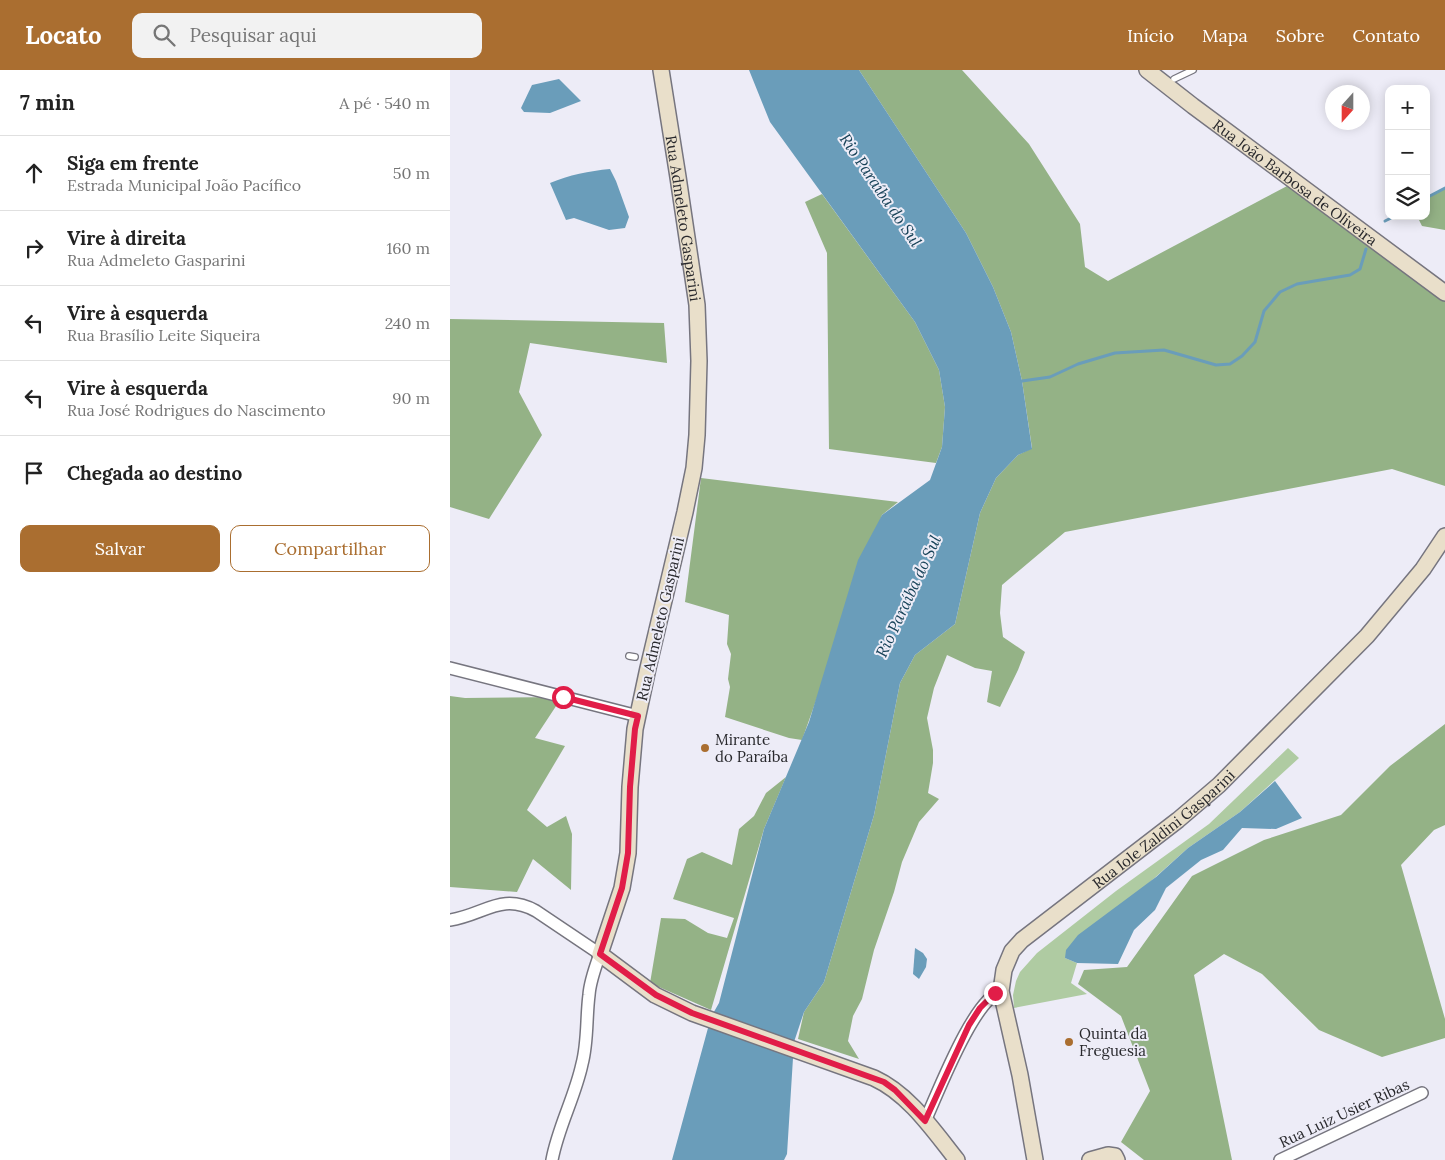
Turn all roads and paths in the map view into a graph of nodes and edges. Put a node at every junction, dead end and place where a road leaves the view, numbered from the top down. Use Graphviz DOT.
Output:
graph roads {
  1 [pos="661,70"];
  2 [pos="1148,70"];
  3 [pos="1193,70"];
  4 [pos="1168,75"];
  5 [pos="1445,284"];
  6 [pos="1445,293"];
  7 [pos="1445,536"];
  8 [pos="450,668"];
  9 [pos="638,716"];
  10 [pos="450,920"];
  11 [pos="600,954"];
  12 [pos="1001,991"];
  13 [pos="1422,1093"];
  14 [pos="925,1121"];
  15 [pos="552,1160"];
  16 [pos="957,1160"];
  17 [pos="1035,1160"];
  18 [pos="1090,1160"];
  19 [pos="1117,1160"];
  20 [pos="1280,1160"];
  1 -- 9 [label="main road, Rua Admeleto Gasparini"];
  2 -- 6 [label="main road, Rua João Barbosa de Oliveira"];
  3 -- 4 [label="lane"];
  4 -- 5 [label="main road, Rua João Barbosa de Oliveira"];
  7 -- 12 [label="main road, Rua Iole Zaldini Gasparini"];
  8 -- 9 [label="street"];
  9 -- 11 [label="main road, Rua Admeleto Gasparini"];
  10 -- 11 [label="street"];
  11 -- 14 [label="main road"];
  11 -- 15 [label="street, Rua Admeleto Gasparini"];
  12 -- 14 [label="street"];
  12 -- 17 [label="main road, Rua Iole Zaldini Gasparini"];
  13 -- 20 [label="street, Rua Luiz Usier Ribas"];
  14 -- 16 [label="main road"];
  18 -- 19 [label="main road"];
}
